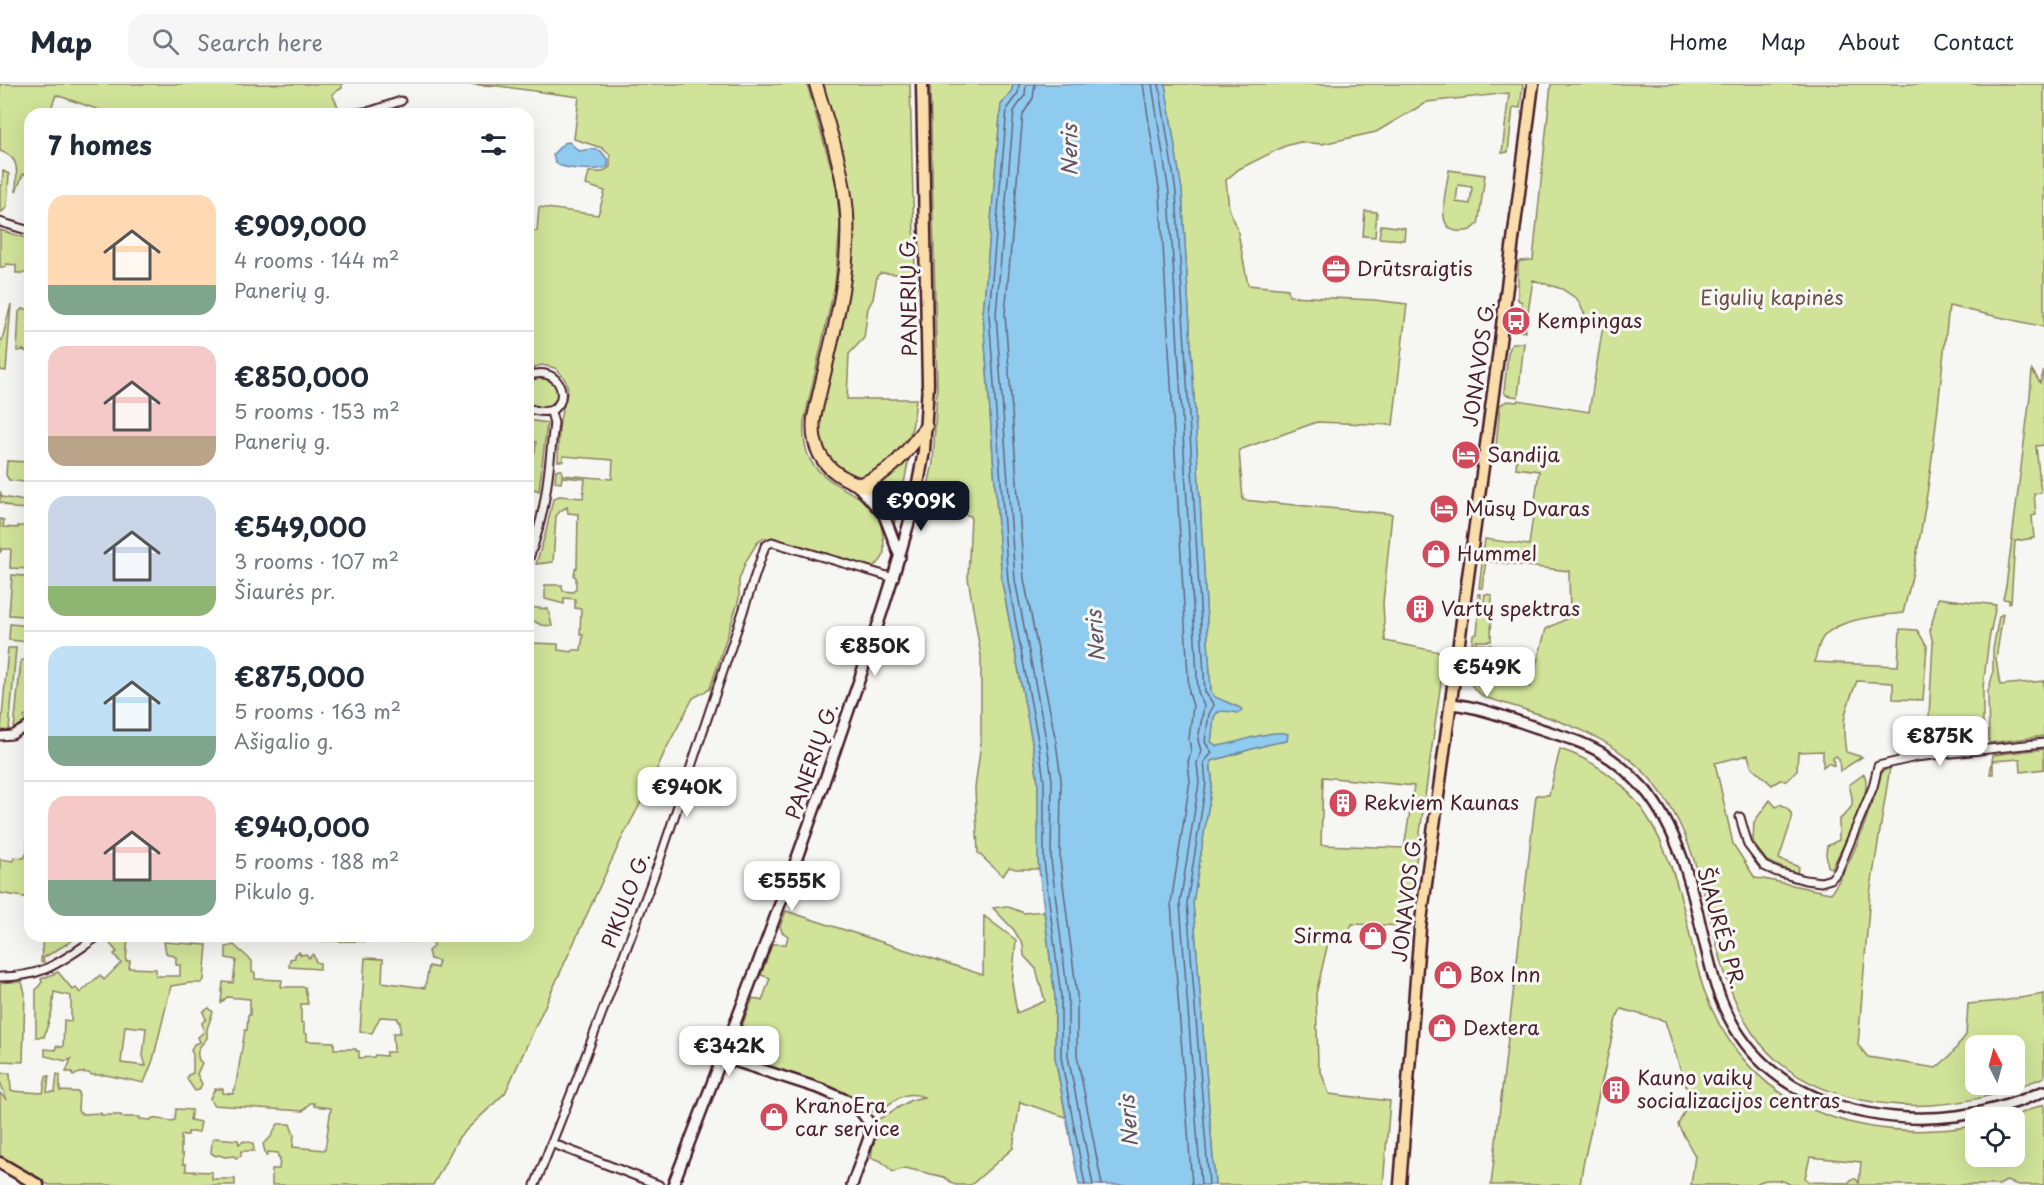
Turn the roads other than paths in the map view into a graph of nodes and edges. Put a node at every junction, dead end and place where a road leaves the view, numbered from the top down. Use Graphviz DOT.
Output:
graph roads {
  1 [pos="816,84"];
  2 [pos="922,84"];
  3 [pos="1533,84"];
  4 [pos="401,102"];
  5 [pos="381,108"];
  6 [pos="0,222"];
  7 [pos="24,229"];
  8 [pos="534,375"];
  9 [pos="534,410"];
  10 [pos="551,412"];
  11 [pos="926,427"];
  12 [pos="858,485"];
  13 [pos="915,500"];
  14 [pos="534,545"];
  15 [pos="900,557"];
  16 [pos="894,578"];
  17 [pos="1451,704"];
  18 [pos="24,728"];
  19 [pos="0,736"];
  20 [pos="2044,743"];
  21 [pos="1740,817"];
  22 [pos="90,942"];
  23 [pos="0,977"];
  24 [pos="722,1057"];
  25 [pos="2044,1091"];
  26 [pos="551,1143"];
  27 [pos="0,1163"];
  28 [pos="38,1185"];
  29 [pos="535,1185"];
  30 [pos="659,1185"];
  31 [pos="673,1185"];
  32 [pos="852,1185"];
  33 [pos="1400,1185"];
  1 -- 12 [label="highway"];
  2 -- 11 [label="main road, PANERIŲ G."];
  3 -- 17 [label="main road, JONAVOS G."];
  4 -- 5 [label="street"];
  6 -- 7 [label="street"];
  8 -- 10 [label="street"];
  9 -- 10 [label="street"];
  10 -- 14 [label="street"];
  11 -- 12 [label="highway"];
  11 -- 13 [label="main road, PANERIŲ G."];
  12 -- 13 [label="highway"];
  12 -- 15 [label="main road"];
  13 -- 15 [label="main road, PANERIŲ G."];
  15 -- 16 [label="main road, PANERIŲ G."];
  16 -- 24 [label="main road, PANERIŲ G."];
  16 -- 26 [label="street, PIKULO G."];
  17 -- 25 [label="main road, ŠIAURĖS PR."];
  17 -- 33 [label="main road, JONAVOS G."];
  18 -- 19 [label="street"];
  20 -- 21 [label="street"];
  22 -- 23 [label="street"];
  24 -- 31 [label="main road, PANERIŲ G."];
  24 -- 32 [label="main road"];
  26 -- 29 [label="street, PIKULO G."];
  26 -- 30 [label="street"];
  27 -- 28 [label="main road"];
}
